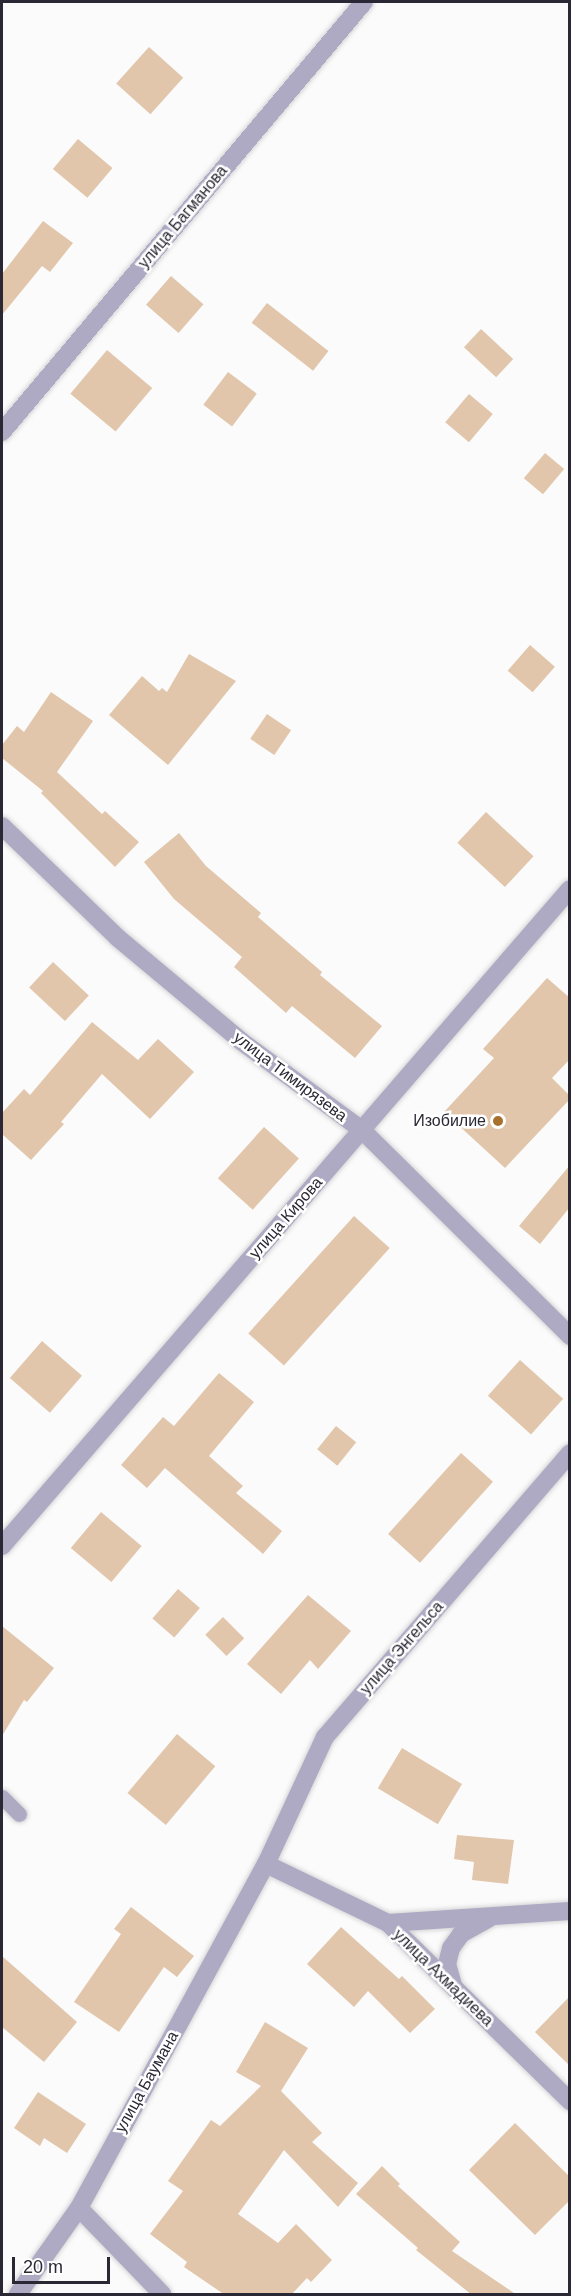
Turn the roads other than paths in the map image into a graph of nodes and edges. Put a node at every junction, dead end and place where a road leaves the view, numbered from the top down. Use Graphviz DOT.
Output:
graph roads {
  1 [pos="364,2"];
  2 [pos="2,432"];
  3 [pos="2,826"];
  4 [pos="570,889"];
  5 [pos="362,1130"];
  6 [pos="570,1336"];
  7 [pos="570,1453"];
  8 [pos="2,1546"];
  9 [pos="2,1797"];
  10 [pos="20,1814"];
  11 [pos="266,1864"];
  12 [pos="570,1911"];
  13 [pos="495,1916"];
  14 [pos="388,1923"];
  15 [pos="455,1989"];
  16 [pos="570,2101"];
  17 [pos="79,2208"];
  18 [pos="18,2295"];
  19 [pos="162,2295"];
  1 -- 2 [label="street, улица Багманова"];
  3 -- 5 [label="street, улица Тимирязева"];
  4 -- 5 [label="street, улица Кирова"];
  5 -- 6 [label="street, улица Тимирязева"];
  5 -- 8 [label="street, улица Кирова"];
  7 -- 11 [label="street, улица Энгельса"];
  9 -- 10 [label="lane"];
  11 -- 14 [label="street, улица Ахмадиева"];
  11 -- 17 [label="street, улица Баумана"];
  12 -- 13 [label="street"];
  13 -- 14 [label="street"];
  13 -- 15 [label="street"];
  14 -- 15 [label="street, улица Ахмадиева"];
  15 -- 16 [label="street, улица Ахмадиева"];
  17 -- 18 [label="street, улица Баумана"];
  17 -- 19 [label="street"];
}
